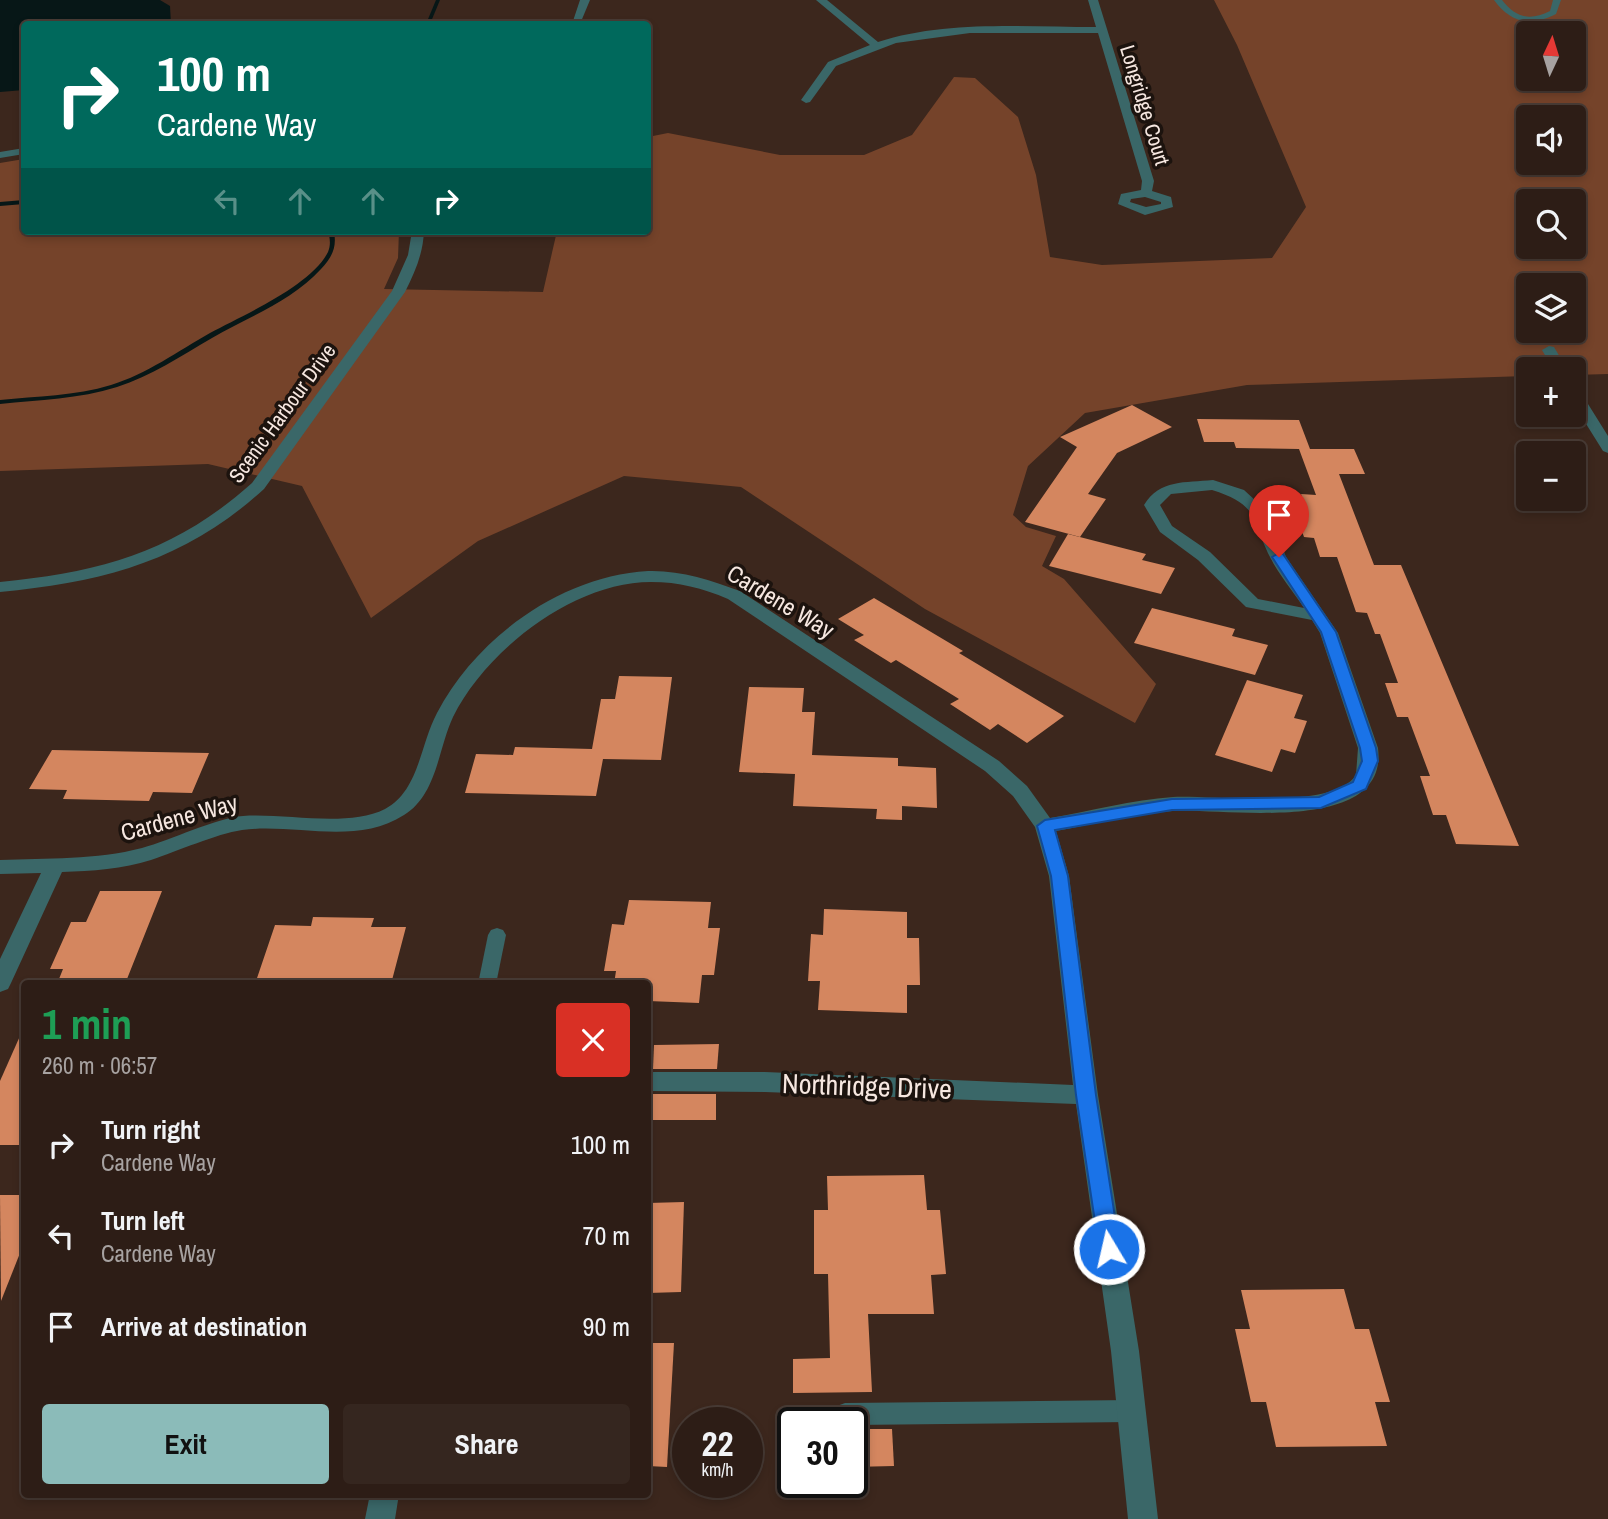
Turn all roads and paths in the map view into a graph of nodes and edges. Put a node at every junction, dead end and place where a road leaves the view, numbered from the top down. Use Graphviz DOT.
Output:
graph roads {
  1 [pos="585,0"];
  2 [pos="821,0"];
  3 [pos="1093,0"];
  4 [pos="1498,0"];
  5 [pos="1557,0"];
  6 [pos="577,21"];
  7 [pos="1102,30"];
  8 [pos="876,45"];
  9 [pos="806,100"];
  10 [pos="21,152"];
  11 [pos="0,155"];
  12 [pos="1146,193"];
  13 [pos="418,235"];
  14 [pos="1549,350"];
  15 [pos="1553,357"];
  16 [pos="1586,412"];
  17 [pos="1608,448"];
  18 [pos="0,587"];
  19 [pos="1318,616"];
  20 [pos="1045,826"];
  21 [pos="0,867"];
  22 [pos="54,867"];
  23 [pos="497,935"];
  24 [pos="488,980"];
  25 [pos="0,983"];
  26 [pos="651,1082"];
  27 [pos="1086,1095"];
  28 [pos="1132,1411"];
  29 [pos="868,1414"];
  30 [pos="383,1498"];
  31 [pos="380,1519"];
  32 [pos="1143,1519"];
  1 -- 6 [label="street"];
  2 -- 8 [label="street"];
  3 -- 7 [label="street, Longridge Court"];
  4 -- 5 [label="lane"];
  7 -- 8 [label="street"];
  7 -- 12 [label="street, Longridge Court"];
  8 -- 9 [label="street"];
  10 -- 11 [label="street"];
  13 -- 18 [label="street, Scenic Harbour Drive"];
  14 -- 15 [label="street"];
  16 -- 17 [label="street"];
  19 -- 19 [label="street"];
  19 -- 20 [label="street"];
  20 -- 22 [label="street, Cardene Way"];
  20 -- 27 [label="street"];
  21 -- 22 [label="street, Cardene Way"];
  22 -- 25 [label="street"];
  23 -- 24 [label="lane"];
  26 -- 27 [label="street, Northridge Drive"];
  27 -- 28 [label="street"];
  28 -- 29 [label="lane"];
  28 -- 32 [label="street"];
  30 -- 31 [label="street"];
}
